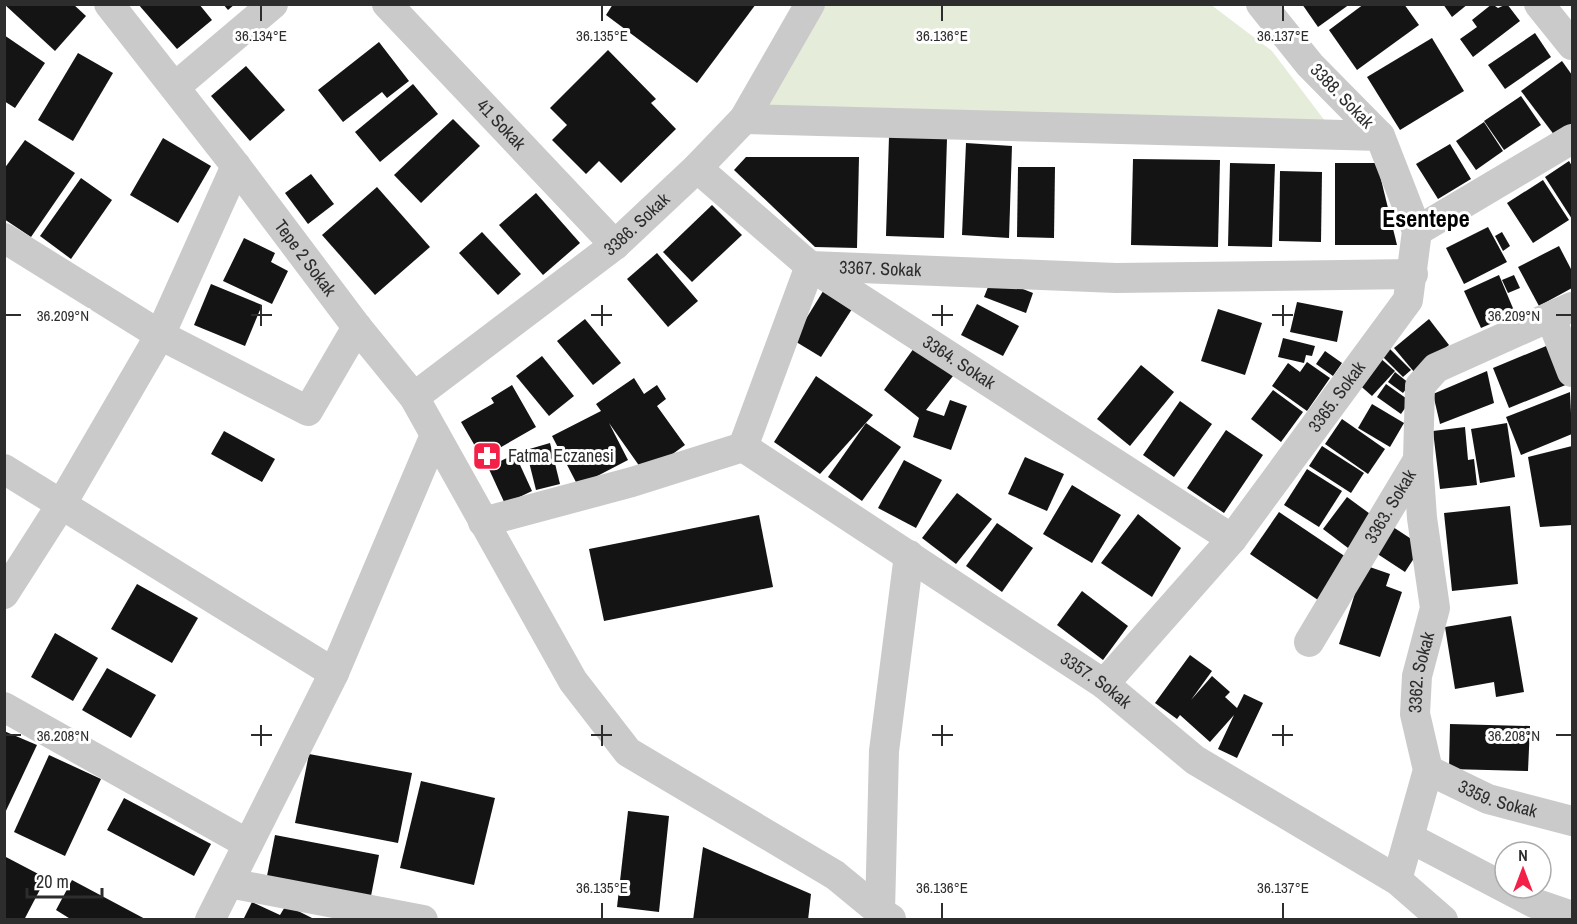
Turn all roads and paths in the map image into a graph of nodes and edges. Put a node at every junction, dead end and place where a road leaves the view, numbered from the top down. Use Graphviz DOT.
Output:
graph roads {
  1 [pos="109,4"];
  2 [pos="273,4"];
  3 [pos="387,4"];
  4 [pos="810,4"];
  5 [pos="1262,4"];
  6 [pos="1539,4"];
  7 [pos="1572,45"];
  8 [pos="175,87"];
  9 [pos="744,119"];
  10 [pos="1380,136"];
  11 [pos="1572,139"];
  12 [pos="236,166"];
  13 [pos="697,168"];
  14 [pos="1417,231"];
  15 [pos="4,238"];
  16 [pos="615,245"];
  17 [pos="810,266"];
  18 [pos="1413,274"];
  19 [pos="1562,312"];
  20 [pos="357,327"];
  21 [pos="160,335"];
  22 [pos="1572,372"];
  23 [pos="414,397"];
  24 [pos="435,435"];
  25 [pos="743,447"];
  26 [pos="1418,460"];
  27 [pos="4,469"];
  28 [pos="61,505"];
  29 [pos="483,522"];
  30 [pos="1232,539"];
  31 [pos="909,555"];
  32 [pos="4,594"];
  33 [pos="1309,642"];
  34 [pos="334,673"];
  35 [pos="1104,684"];
  36 [pos="4,708"];
  37 [pos="1428,770"];
  38 [pos="1572,821"];
  39 [pos="1410,838"];
  40 [pos="248,844"];
  41 [pos="1397,880"];
  42 [pos="229,883"];
  43 [pos="1572,916"];
  44 [pos="884,917"];
  45 [pos="408,919"];
  46 [pos="210,920"];
  47 [pos="1443,920"];
  1 -- 8 [label="street, Tepe 2 Sokak"];
  2 -- 8 [label="street"];
  3 -- 16 [label="street, 41 Sokak"];
  4 -- 9 [label="street, 3386. Sokak"];
  5 -- 10 [label="street, 3388. Sokak"];
  6 -- 7 [label="street"];
  8 -- 12 [label="street, Tepe 2 Sokak"];
  9 -- 10 [label="street"];
  9 -- 13 [label="street, 3386. Sokak"];
  10 -- 14 [label="street, 3388. Sokak"];
  11 -- 14 [label="street"];
  12 -- 20 [label="street, Tepe 2 Sokak"];
  12 -- 21 [label="street"];
  13 -- 16 [label="street, 3386. Sokak"];
  13 -- 17 [label="street, 3364. Sokak"];
  14 -- 18 [label="street, 3365. Sokak"];
  15 -- 21 [label="street"];
  16 -- 23 [label="street, 3386. Sokak"];
  17 -- 18 [label="street, 3367. Sokak"];
  17 -- 25 [label="street"];
  17 -- 30 [label="street, 3364. Sokak"];
  18 -- 30 [label="street, 3365. Sokak"];
  19 -- 22 [label="street"];
  19 -- 26 [label="street, 3363. Sokak"];
  20 -- 21 [label="street"];
  20 -- 23 [label="street, Tepe 2 Sokak"];
  21 -- 28 [label="street"];
  23 -- 24 [label="street, Tepe 2 Sokak"];
  24 -- 29 [label="street, Tepe 2 Sokak"];
  24 -- 34 [label="street"];
  25 -- 29 [label="street"];
  25 -- 31 [label="street, 3357. Sokak"];
  26 -- 33 [label="street, 3363. Sokak"];
  26 -- 37 [label="street, 3362. Sokak"];
  27 -- 28 [label="street"];
  28 -- 32 [label="street"];
  28 -- 34 [label="street"];
  29 -- 44 [label="street, Tepe 2 Sokak"];
  30 -- 35 [label="street, 3365. Sokak"];
  31 -- 35 [label="street, 3357. Sokak"];
  31 -- 44 [label="street"];
  34 -- 40 [label="street"];
  35 -- 41 [label="street, 3357. Sokak"];
  36 -- 40 [label="street"];
  37 -- 38 [label="street, 3359. Sokak"];
  37 -- 39 [label="street, 3362. Sokak"];
  39 -- 41 [label="street, 3362. Sokak"];
  39 -- 43 [label="street"];
  40 -- 42 [label="street"];
  41 -- 47 [label="street, 3357. Sokak"];
  42 -- 45 [label="street"];
  42 -- 46 [label="street"];
}
